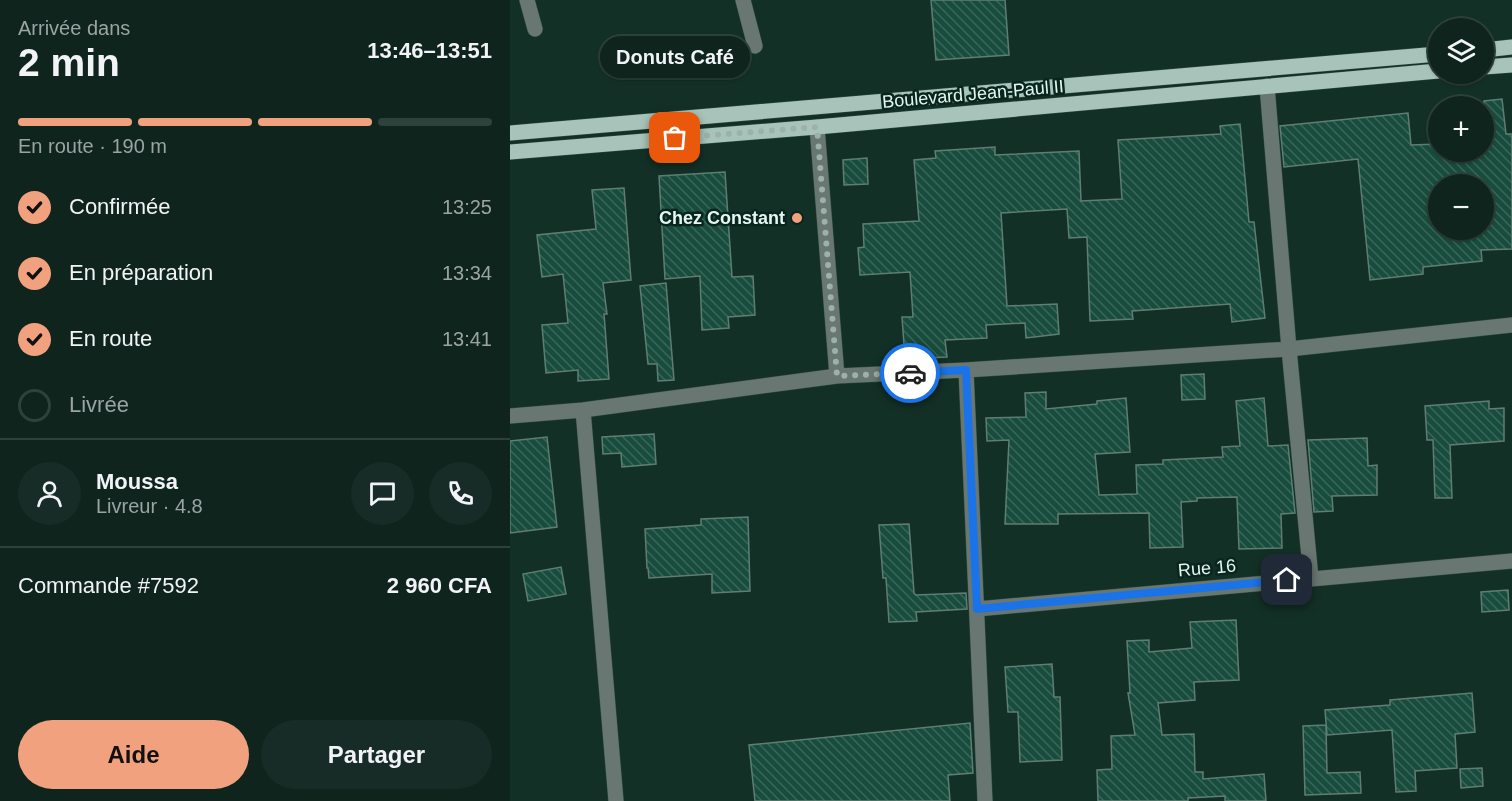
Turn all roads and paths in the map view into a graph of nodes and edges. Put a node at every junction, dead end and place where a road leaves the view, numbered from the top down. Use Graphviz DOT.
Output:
graph roads {
  1 [pos="527,0"];
  2 [pos="742,0"];
  3 [pos="535,29"];
  4 [pos="755,46"];
  5 [pos="1512,47"];
  6 [pos="1494,49"];
  7 [pos="1428,55"];
  8 [pos="1512,64"];
  9 [pos="1494,66"];
  10 [pos="1428,72"];
  11 [pos="1267,86"];
  12 [pos="817,127"];
  13 [pos="510,133"];
  14 [pos="510,152"];
  15 [pos="1512,326"];
  16 [pos="1289,349"];
  17 [pos="966,370"];
  18 [pos="837,376"];
  19 [pos="583,410"];
  20 [pos="510,416"];
  21 [pos="1512,561"];
  22 [pos="1311,578"];
  23 [pos="977,609"];
  24 [pos="616,801"];
  25 [pos="986,801"];
  1 -- 3 [label="street"];
  2 -- 4 [label="street"];
  5 -- 6 [label="main road"];
  7 -- 13 [label="main road, Boulevard Jean-Paul II"];
  8 -- 9 [label="main road"];
  10 -- 11 [label="main road, Boulevard Jean-Paul II"];
  11 -- 12 [label="main road, Boulevard Jean-Paul II"];
  11 -- 16 [label="street"];
  12 -- 14 [label="main road, Boulevard Jean-Paul II"];
  12 -- 18 [label="street"];
  15 -- 16 [label="street"];
  16 -- 17 [label="street"];
  16 -- 22 [label="street"];
  17 -- 18 [label="street"];
  17 -- 23 [label="street"];
  18 -- 19 [label="street"];
  19 -- 20 [label="street"];
  19 -- 24 [label="street"];
  21 -- 22 [label="street, Rue 16"];
  22 -- 23 [label="street, Rue 16"];
  23 -- 25 [label="street"];
}
